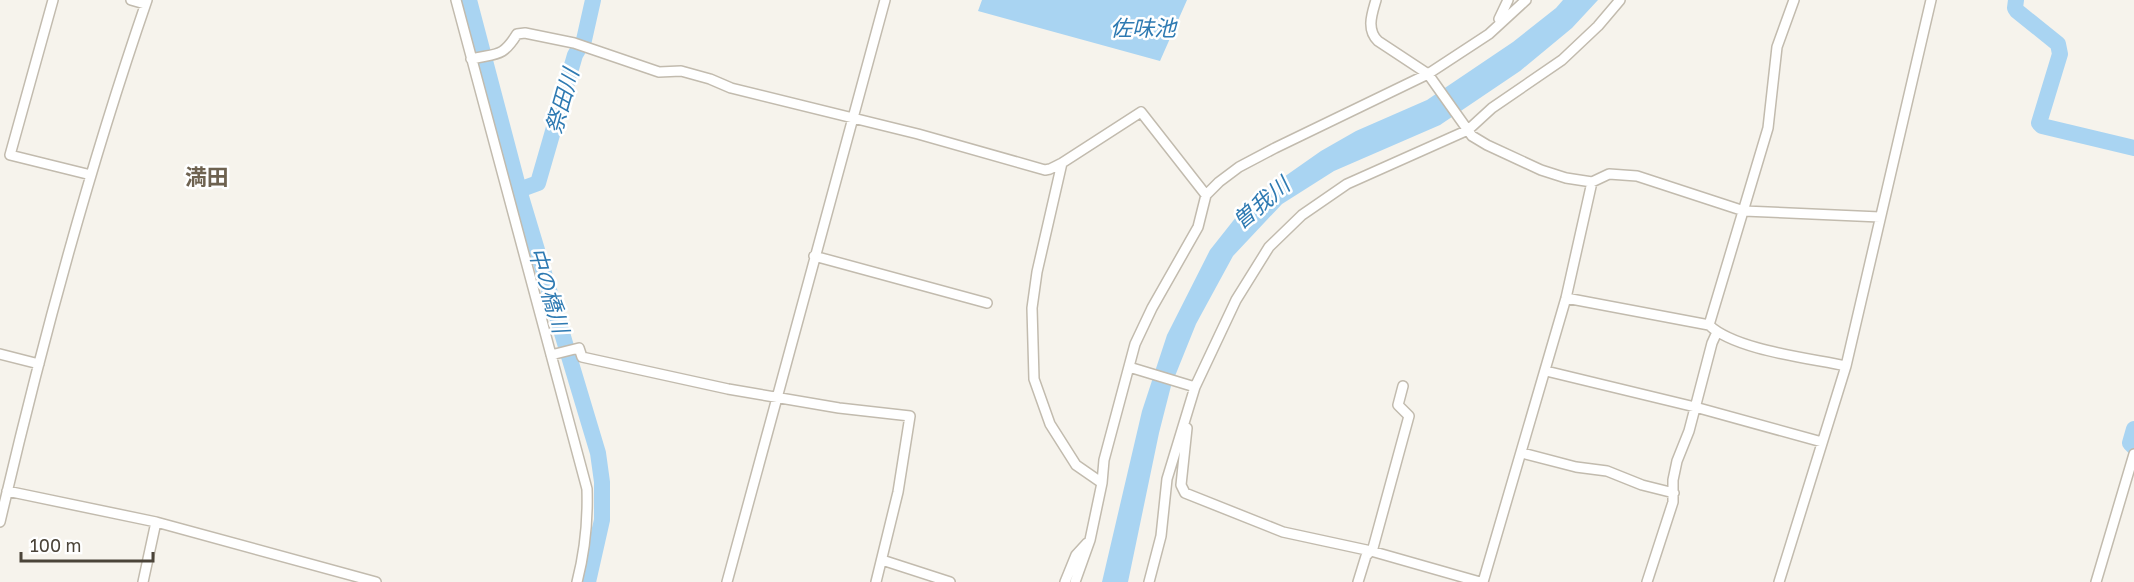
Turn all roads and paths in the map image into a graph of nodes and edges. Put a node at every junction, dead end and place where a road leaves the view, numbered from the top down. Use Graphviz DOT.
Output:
graph roads {
  1 [pos="53,0"];
  2 [pos="131,0"];
  3 [pos="456,0"];
  4 [pos="885,0"];
  5 [pos="1376,0"];
  6 [pos="1508,0"];
  7 [pos="1526,0"];
  8 [pos="1620,0"];
  9 [pos="1794,0"];
  10 [pos="1930,0"];
  11 [pos="146,2"];
  12 [pos="1490,34"];
  13 [pos="472,59"];
  14 [pos="1430,76"];
  15 [pos="852,119"];
  16 [pos="1465,126"];
  17 [pos="1062,163"];
  18 [pos="91,175"];
  19 [pos="1592,182"];
  20 [pos="1206,195"];
  21 [pos="1744,210"];
  22 [pos="1880,217"];
  23 [pos="814,256"];
  24 [pos="1566,298"];
  25 [pos="987,303"];
  26 [pos="1709,325"];
  27 [pos="1717,332"];
  28 [pos="0,354"];
  29 [pos="552,355"];
  30 [pos="39,364"];
  31 [pos="1846,366"];
  32 [pos="1132,368"];
  33 [pos="1546,371"];
  34 [pos="1192,385"];
  35 [pos="1403,386"];
  36 [pos="777,396"];
  37 [pos="1695,407"];
  38 [pos="1189,408"];
  39 [pos="1822,442"];
  40 [pos="1522,453"];
  41 [pos="2134,454"];
  42 [pos="1102,483"];
  43 [pos="7,491"];
  44 [pos="1674,492"];
  45 [pos="0,522"];
  46 [pos="156,522"];
  47 [pos="1090,540"];
  48 [pos="1371,551"];
  49 [pos="882,560"];
  50 [pos="143,582"];
  51 [pos="376,582"];
  52 [pos="577,582"];
  53 [pos="727,582"];
  54 [pos="876,582"];
  55 [pos="950,582"];
  56 [pos="1065,582"];
  57 [pos="1076,582"];
  58 [pos="1149,582"];
  59 [pos="1358,582"];
  60 [pos="1481,582"];
  61 [pos="1647,582"];
  62 [pos="1779,582"];
  63 [pos="2096,582"];
  1 -- 18 [label="street"];
  2 -- 11 [label="street"];
  3 -- 13 [label="street"];
  4 -- 15 [label="street"];
  5 -- 14 [label="street"];
  6 -- 12 [label="street"];
  7 -- 12 [label="street"];
  8 -- 16 [label="street"];
  9 -- 21 [label="street"];
  10 -- 22 [label="street"];
  11 -- 18 [label="street"];
  12 -- 14 [label="street"];
  13 -- 15 [label="street"];
  13 -- 29 [label="street"];
  14 -- 16 [label="street"];
  14 -- 20 [label="street"];
  15 -- 17 [label="street"];
  15 -- 23 [label="street"];
  16 -- 19 [label="street"];
  16 -- 34 [label="street"];
  17 -- 20 [label="street"];
  17 -- 42 [label="street"];
  18 -- 30 [label="street"];
  19 -- 21 [label="street"];
  19 -- 24 [label="street"];
  20 -- 32 [label="street"];
  21 -- 22 [label="street"];
  21 -- 26 [label="street"];
  22 -- 31 [label="street"];
  23 -- 25 [label="street"];
  23 -- 36 [label="street"];
  24 -- 26 [label="street"];
  24 -- 33 [label="street"];
  26 -- 27 [label="street"];
  27 -- 31 [label="street"];
  27 -- 37 [label="street"];
  28 -- 30 [label="street"];
  29 -- 36 [label="street"];
  29 -- 52 [label="street"];
  30 -- 43 [label="street"];
  31 -- 39 [label="street"];
  32 -- 34 [label="street"];
  32 -- 42 [label="street"];
  33 -- 37 [label="street"];
  33 -- 40 [label="street"];
  34 -- 38 [label="street"];
  35 -- 48 [label="street"];
  36 -- 49 [label="street"];
  36 -- 53 [label="street"];
  37 -- 39 [label="street"];
  37 -- 44 [label="street"];
  38 -- 48 [label="street"];
  38 -- 58 [label="street"];
  39 -- 62 [label="street"];
  40 -- 44 [label="street"];
  40 -- 60 [label="street"];
  41 -- 63 [label="street"];
  42 -- 47 [label="street"];
  43 -- 45 [label="street"];
  43 -- 46 [label="street"];
  44 -- 61 [label="street"];
  46 -- 50 [label="street"];
  46 -- 51 [label="street"];
  47 -- 56 [label="street"];
  47 -- 57 [label="street"];
  48 -- 59 [label="street"];
  48 -- 60 [label="street"];
  49 -- 54 [label="street"];
  49 -- 55 [label="street"];
}
